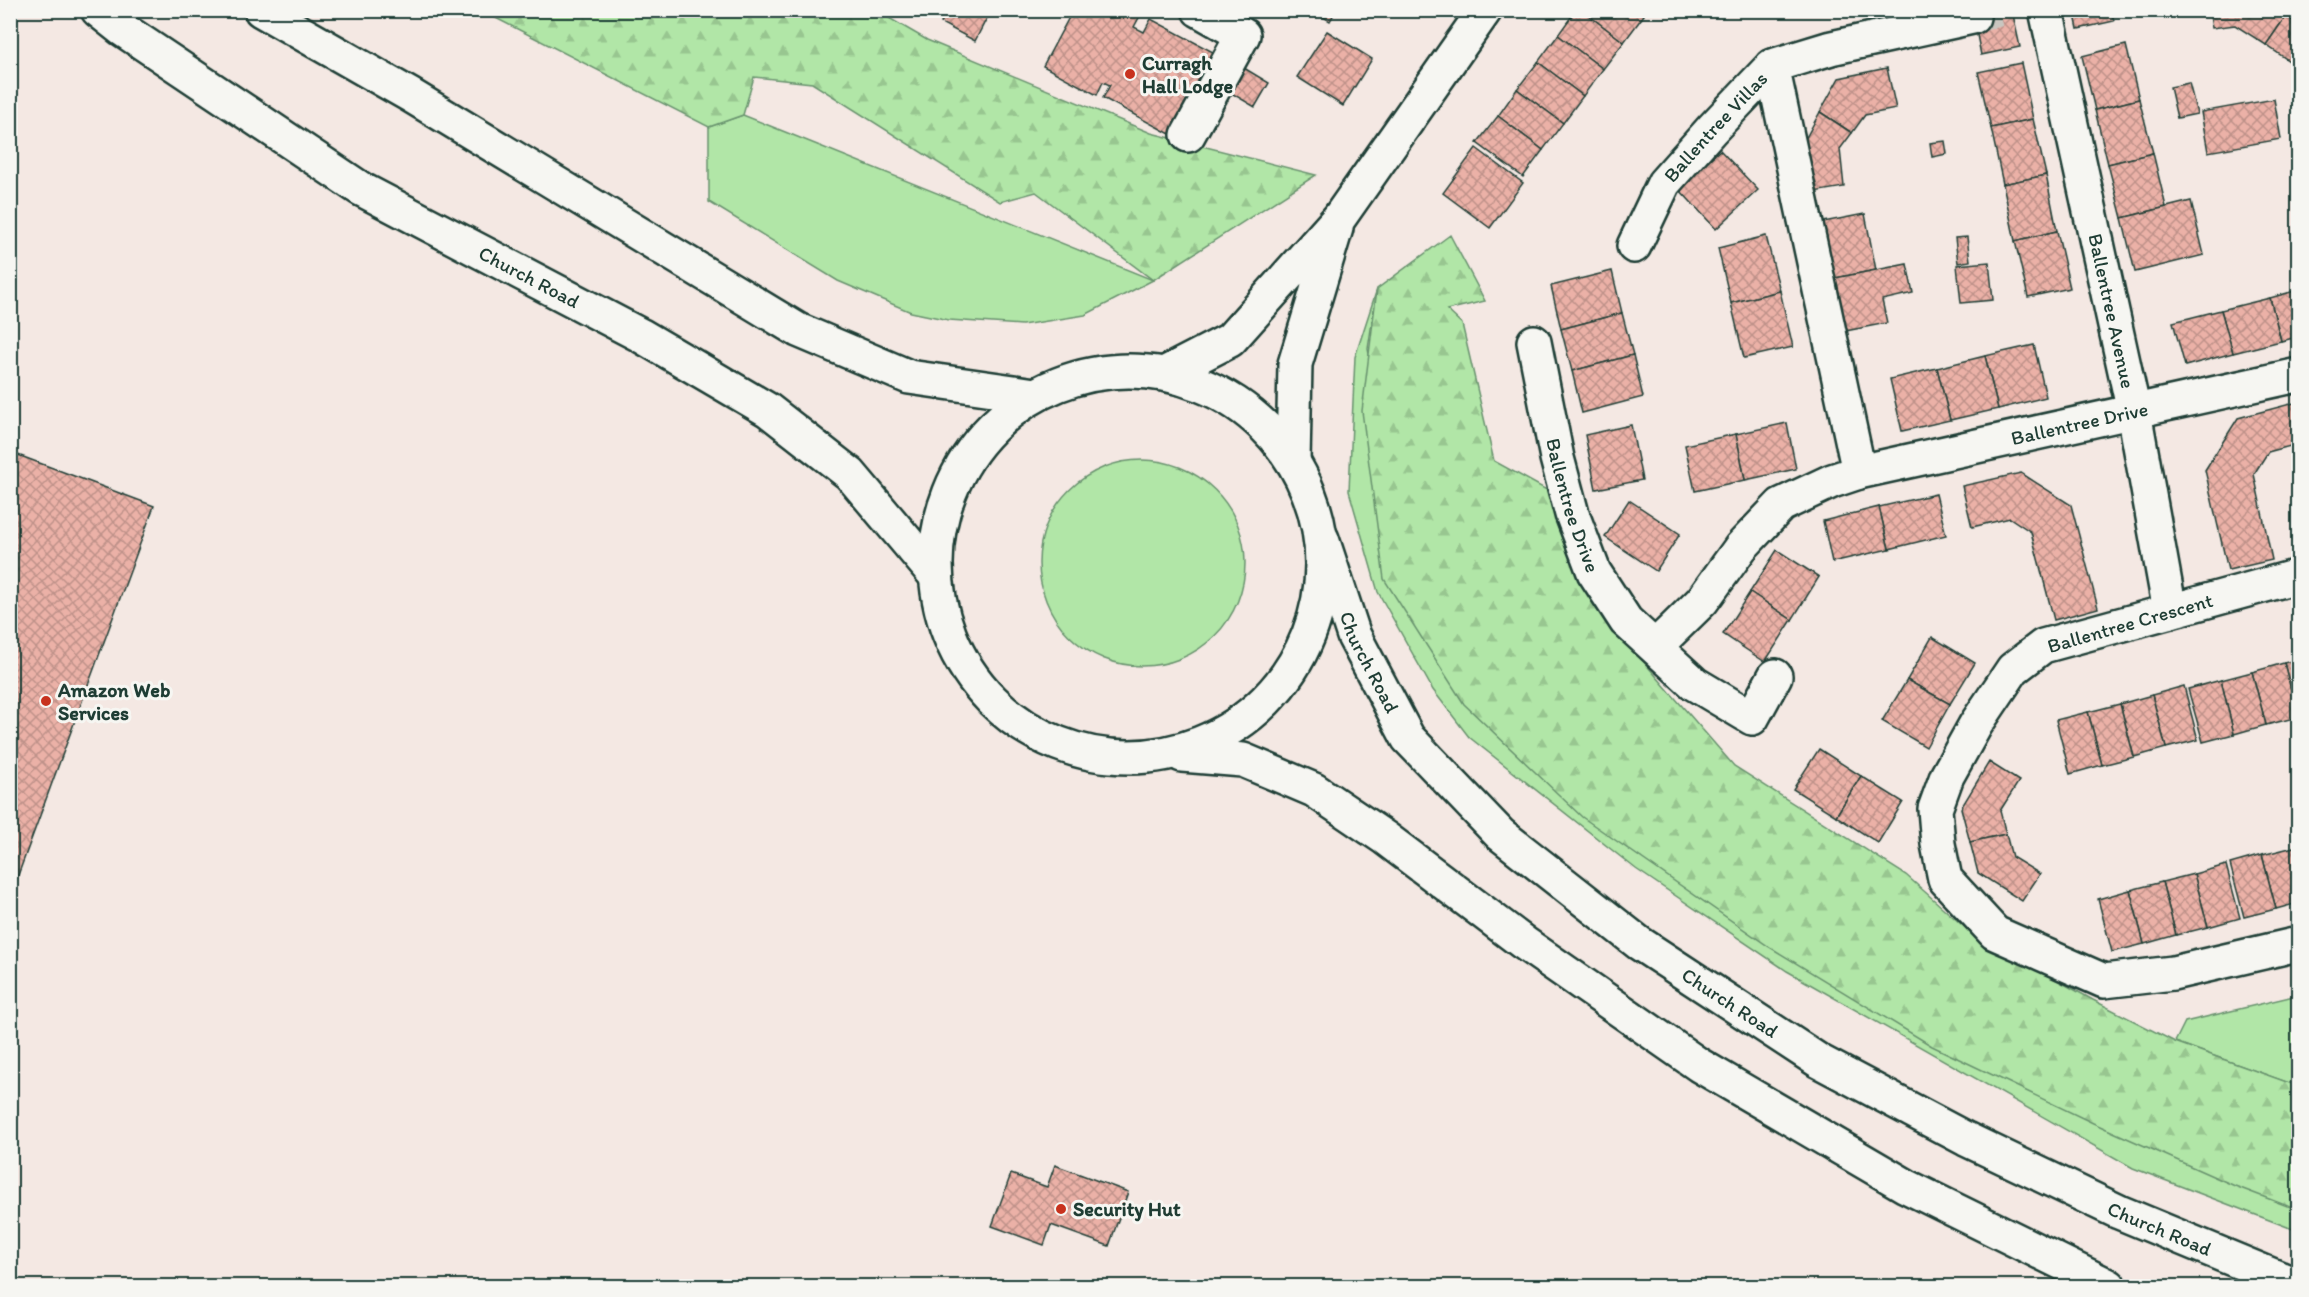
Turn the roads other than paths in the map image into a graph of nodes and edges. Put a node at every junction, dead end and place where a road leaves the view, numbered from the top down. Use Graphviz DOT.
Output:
graph roads {
  1 [pos="98,10"];
  2 [pos="261,10"];
  3 [pos="1199,10"];
  4 [pos="1485,10"];
  5 [pos="2046,10"];
  6 [pos="1973,16"];
  7 [pos="1772,66"];
  8 [pos="1188,135"];
  9 [pos="1339,218"];
  10 [pos="1634,246"];
  11 [pos="1534,342"];
  12 [pos="1166,373"];
  13 [pos="2298,375"];
  14 [pos="1035,394"];
  15 [pos="2134,412"];
  16 [pos="1293,461"];
  17 [pos="1859,472"];
  18 [pos="1322,538"];
  19 [pos="936,576"];
  20 [pos="2298,576"];
  21 [pos="2170,611"];
  22 [pos="1655,647"];
  23 [pos="1775,676"];
  24 [pos="1174,754"];
  25 [pos="2298,944"];
  26 [pos="2298,1286"];
  27 [pos="2109,1287"];
  1 -- 19 [label="main road, Church Road"];
  2 -- 14 [label="main road"];
  3 -- 8 [label="main road"];
  4 -- 9 [label="main road"];
  5 -- 15 [label="main road, Ballentree Avenue"];
  6 -- 7 [label="main road, Ballentree Villas"];
  7 -- 10 [label="main road, Ballentree Villas"];
  7 -- 17 [label="main road"];
  9 -- 12 [label="main road"];
  9 -- 16 [label="main road"];
  11 -- 22 [label="main road, Ballentree Drive"];
  12 -- 14 [label="main road"];
  12 -- 16 [label="main road"];
  13 -- 15 [label="main road, Ballentree Drive"];
  14 -- 19 [label="main road"];
  15 -- 17 [label="main road, Ballentree Drive"];
  15 -- 21 [label="main road, Ballentree Avenue"];
  16 -- 18 [label="main road"];
  17 -- 22 [label="main road, Ballentree Drive"];
  18 -- 24 [label="main road"];
  18 -- 26 [label="main road, Church Road"];
  19 -- 24 [label="main road"];
  20 -- 21 [label="main road, Ballentree Crescent"];
  21 -- 25 [label="main road, Ballentree Crescent"];
  22 -- 23 [label="main road, Ballentree Drive"];
  24 -- 27 [label="main road"];
}
